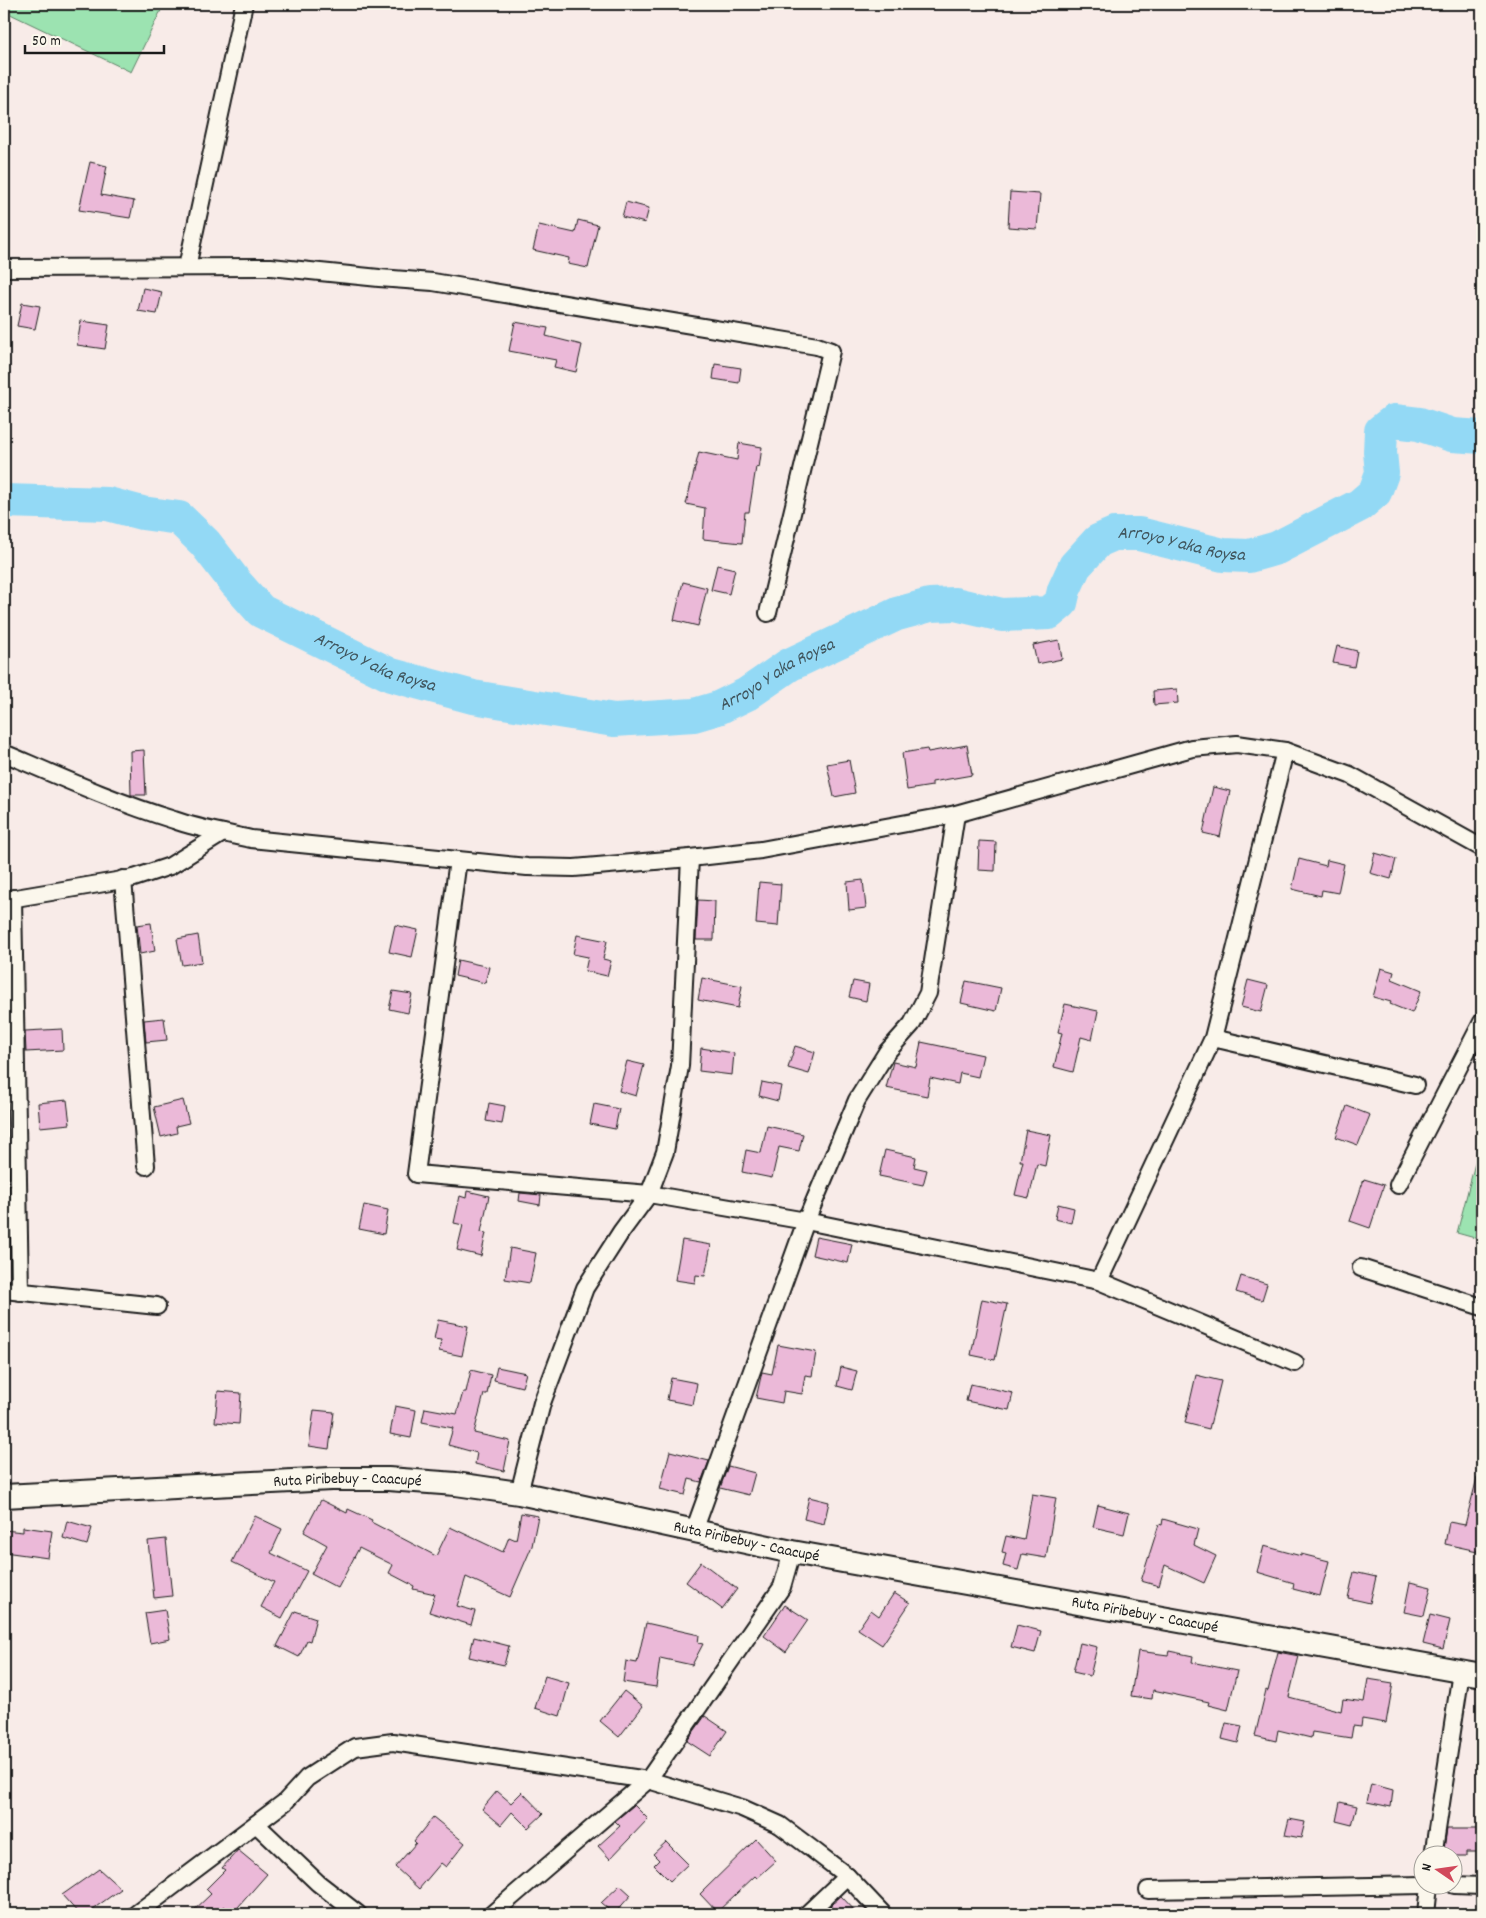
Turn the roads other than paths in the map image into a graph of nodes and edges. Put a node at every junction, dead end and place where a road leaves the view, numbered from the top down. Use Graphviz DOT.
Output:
graph roads {
  1 [pos="244,4"];
  2 [pos="187,267"];
  3 [pos="4,268"];
  4 [pos="768,613"];
  5 [pos="1285,751"];
  6 [pos="4,753"];
  7 [pos="956,814"];
  8 [pos="224,833"];
  9 [pos="1482,848"];
  10 [pos="690,858"];
  11 [pos="458,860"];
  12 [pos="123,880"];
  13 [pos="9,899"];
  14 [pos="1482,1022"];
  15 [pos="1213,1038"];
  16 [pos="1416,1085"];
  17 [pos="146,1166"];
  18 [pos="1398,1185"];
  19 [pos="649,1194"];
  20 [pos="806,1221"];
  21 [pos="1361,1268"];
  22 [pos="1099,1281"];
  23 [pos="12,1291"];
  24 [pos="157,1306"];
  25 [pos="1482,1308"];
  26 [pos="1295,1364"];
  27 [pos="519,1493"];
  28 [pos="4,1496"];
  29 [pos="694,1531"];
  30 [pos="792,1552"];
  31 [pos="1471,1674"];
  32 [pos="648,1780"];
  33 [pos="256,1824"];
  34 [pos="1435,1846"];
  35 [pos="847,1876"];
  36 [pos="1414,1885"];
  37 [pos="1464,1885"];
  38 [pos="1482,1886"];
  39 [pos="1148,1890"];
  40 [pos="1428,1896"];
  41 [pos="136,1914"];
  42 [pos="358,1914"];
  43 [pos="492,1914"];
  44 [pos="806,1914"];
  45 [pos="883,1914"];
  46 [pos="1426,1914"];
  1 -- 2 [label="street"];
  2 -- 3 [label="street"];
  2 -- 4 [label="street"];
  5 -- 7 [label="street"];
  5 -- 9 [label="street"];
  5 -- 15 [label="street"];
  6 -- 8 [label="street"];
  7 -- 10 [label="street"];
  7 -- 20 [label="street"];
  8 -- 11 [label="street"];
  8 -- 12 [label="street"];
  10 -- 11 [label="street"];
  10 -- 19 [label="street"];
  11 -- 19 [label="street"];
  12 -- 13 [label="street"];
  12 -- 17 [label="street"];
  13 -- 23 [label="street"];
  14 -- 18 [label="street"];
  15 -- 16 [label="street"];
  15 -- 22 [label="street"];
  19 -- 20 [label="street"];
  19 -- 27 [label="street"];
  20 -- 22 [label="street"];
  20 -- 29 [label="street"];
  21 -- 25 [label="street"];
  22 -- 26 [label="street"];
  23 -- 24 [label="street"];
  27 -- 28 [label="street, Ruta Piribebuy - Caacupé"];
  27 -- 29 [label="street, Ruta Piribebuy - Caacupé"];
  29 -- 30 [label="street, Ruta Piribebuy - Caacupé"];
  30 -- 31 [label="street, Ruta Piribebuy - Caacupé"];
  30 -- 32 [label="street"];
  31 -- 34 [label="street"];
  32 -- 33 [label="street"];
  32 -- 35 [label="street"];
  32 -- 43 [label="street"];
  33 -- 41 [label="street"];
  33 -- 42 [label="street"];
  35 -- 44 [label="street"];
  35 -- 45 [label="street"];
  36 -- 39 [label="street"];
  37 -- 38 [label="street"];
  40 -- 46 [label="street"];
}
